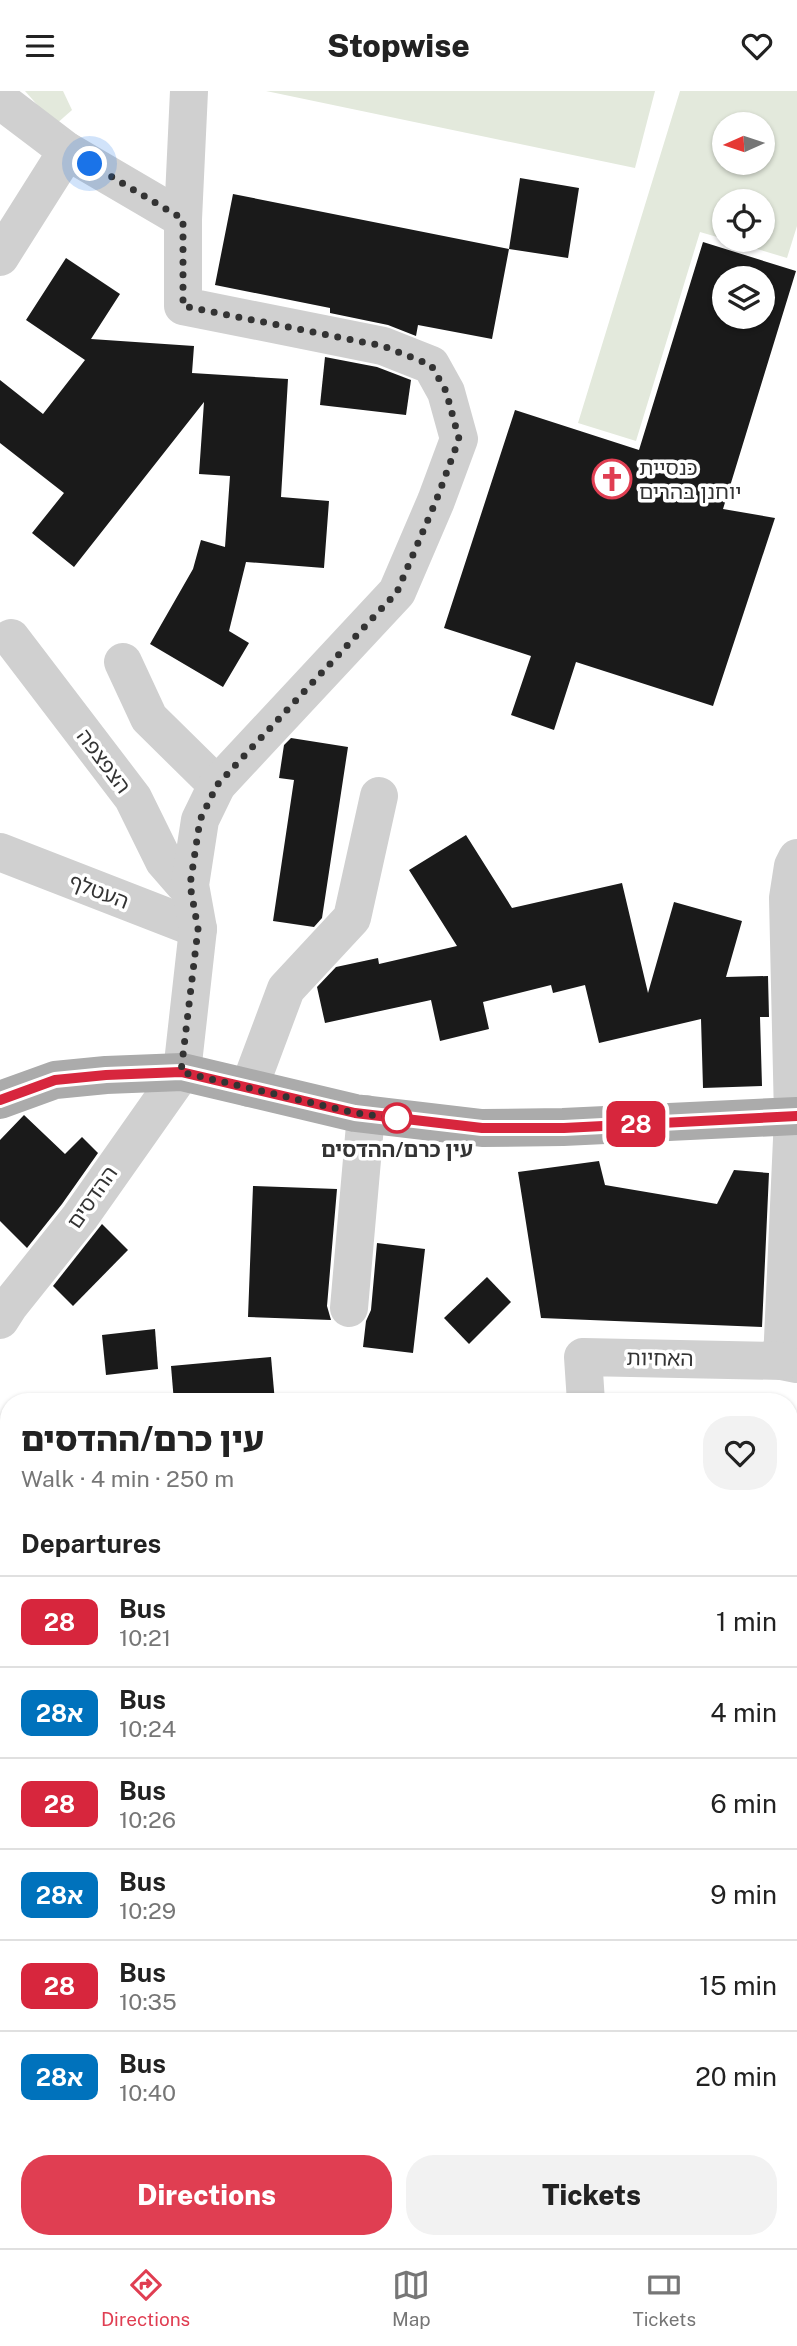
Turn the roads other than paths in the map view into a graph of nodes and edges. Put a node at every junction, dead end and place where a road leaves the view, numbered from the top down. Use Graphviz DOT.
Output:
graph roads {
  1 [pos="189,91"];
  2 [pos="0,100"];
  3 [pos="67,151"];
  4 [pos="183,219"];
  5 [pos="0,257"];
  6 [pos="11,638"];
  7 [pos="123,662"];
  8 [pos="217,785"];
  9 [pos="379,796"];
  10 [pos="0,852"];
  11 [pos="797,858"];
  12 [pos="190,885"];
  13 [pos="198,929"];
  14 [pos="181,1072"];
  15 [pos="249,1088"];
  16 [pos="0,1100"];
  17 [pos="366,1114"];
  18 [pos="795,1117"];
  19 [pos="349,1308"];
  20 [pos="0,1320"];
  21 [pos="790,1363"];
  22 [pos="585,1393"];
  1 -- 4 [label="street"];
  2 -- 3 [label="street"];
  3 -- 4 [label="street"];
  3 -- 5 [label="street"];
  4 -- 8 [label="street"];
  6 -- 12 [label="street, הצפצפה"];
  7 -- 8 [label="street"];
  8 -- 12 [label="street"];
  9 -- 15 [label="street"];
  10 -- 13 [label="street, העטלף"];
  11 -- 18 [label="street, האחיות"];
  12 -- 13 [label="street"];
  13 -- 14 [label="street"];
  14 -- 15 [label="main road"];
  14 -- 16 [label="main road"];
  14 -- 20 [label="street, ההדסים"];
  15 -- 17 [label="main road"];
  17 -- 18 [label="main road"];
  17 -- 19 [label="street"];
  18 -- 21 [label="street, האחיות"];
  21 -- 22 [label="street, האחיות"];
}
